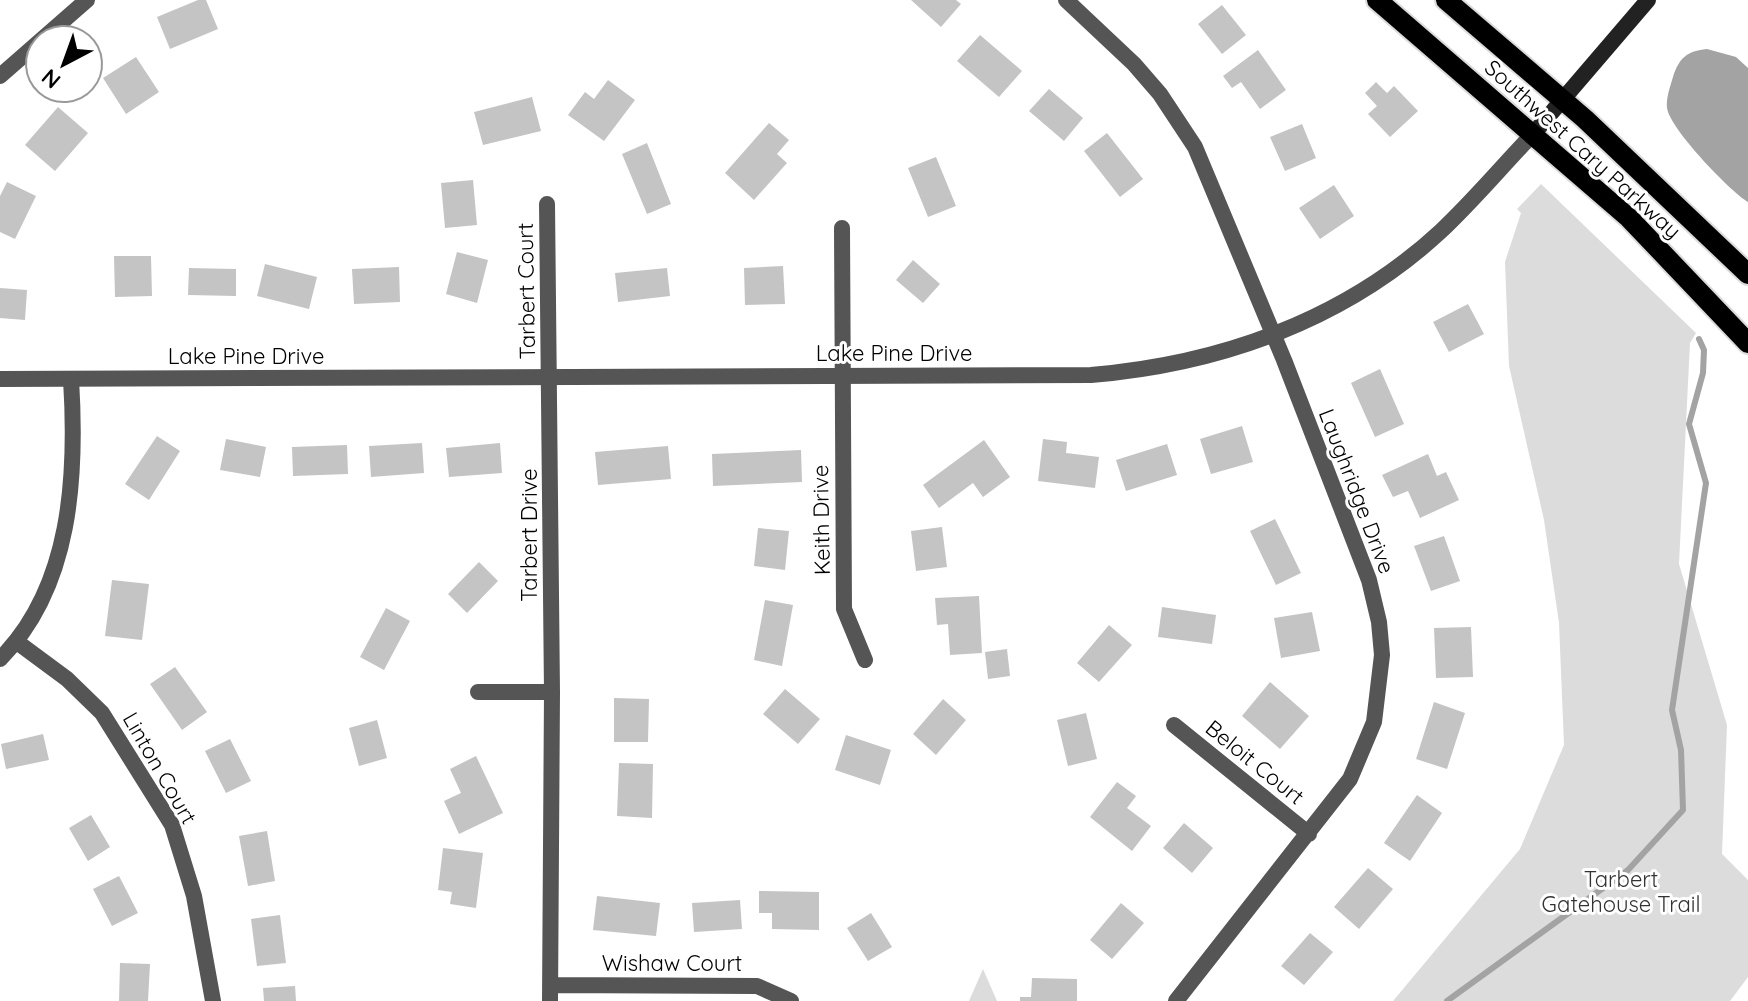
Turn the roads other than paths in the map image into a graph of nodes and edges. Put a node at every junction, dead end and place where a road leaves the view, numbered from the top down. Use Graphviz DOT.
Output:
graph roads {
  1 [pos="87,0"];
  2 [pos="1066,0"];
  3 [pos="1377,0"];
  4 [pos="1446,0"];
  5 [pos="1648,0"];
  6 [pos="0,76"];
  7 [pos="1563,100"];
  8 [pos="1534,133"];
  9 [pos="547,204"];
  10 [pos="842,228"];
  11 [pos="1748,274"];
  12 [pos="1274,337"];
  13 [pos="1748,343"];
  14 [pos="841,376"];
  15 [pos="549,377"];
  16 [pos="0,379"];
  17 [pos="71,379"];
  18 [pos="17,642"];
  19 [pos="0,659"];
  20 [pos="865,660"];
  21 [pos="478,692"];
  22 [pos="552,692"];
  23 [pos="1174,725"];
  24 [pos="1309,834"];
  25 [pos="550,993"];
  26 [pos="213,1001"];
  27 [pos="791,1001"];
  28 [pos="1176,1001"];
  1 -- 6 [label="street"];
  2 -- 12 [label="street, Laughridge Drive"];
  3 -- 8 [label="main road, Southwest Cary Parkway"];
  4 -- 7 [label="main road, Southwest Cary Parkway"];
  5 -- 7 [label="main road, Lake Pine Drive"];
  7 -- 8 [label="main road, Lake Pine Drive"];
  7 -- 11 [label="main road, Southwest Cary Parkway"];
  8 -- 12 [label="street, Lake Pine Drive"];
  8 -- 13 [label="main road, Southwest Cary Parkway"];
  9 -- 15 [label="street, Tarbert Court"];
  10 -- 14 [label="street, Keith Drive"];
  12 -- 14 [label="street, Lake Pine Drive"];
  12 -- 24 [label="street, Laughridge Drive"];
  14 -- 15 [label="street, Lake Pine Drive"];
  14 -- 20 [label="street, Keith Drive"];
  15 -- 17 [label="street, Lake Pine Drive"];
  15 -- 22 [label="street, Tarbert Drive"];
  16 -- 17 [label="street, Lake Pine Drive"];
  17 -- 18 [label="street"];
  18 -- 19 [label="street"];
  18 -- 26 [label="street, Linton Court"];
  21 -- 22 [label="street"];
  22 -- 25 [label="street, Tarbert Drive"];
  23 -- 24 [label="street, Beloit Court"];
  24 -- 28 [label="street, Laughridge Drive"];
  25 -- 27 [label="street, Wishaw Court"];
}
